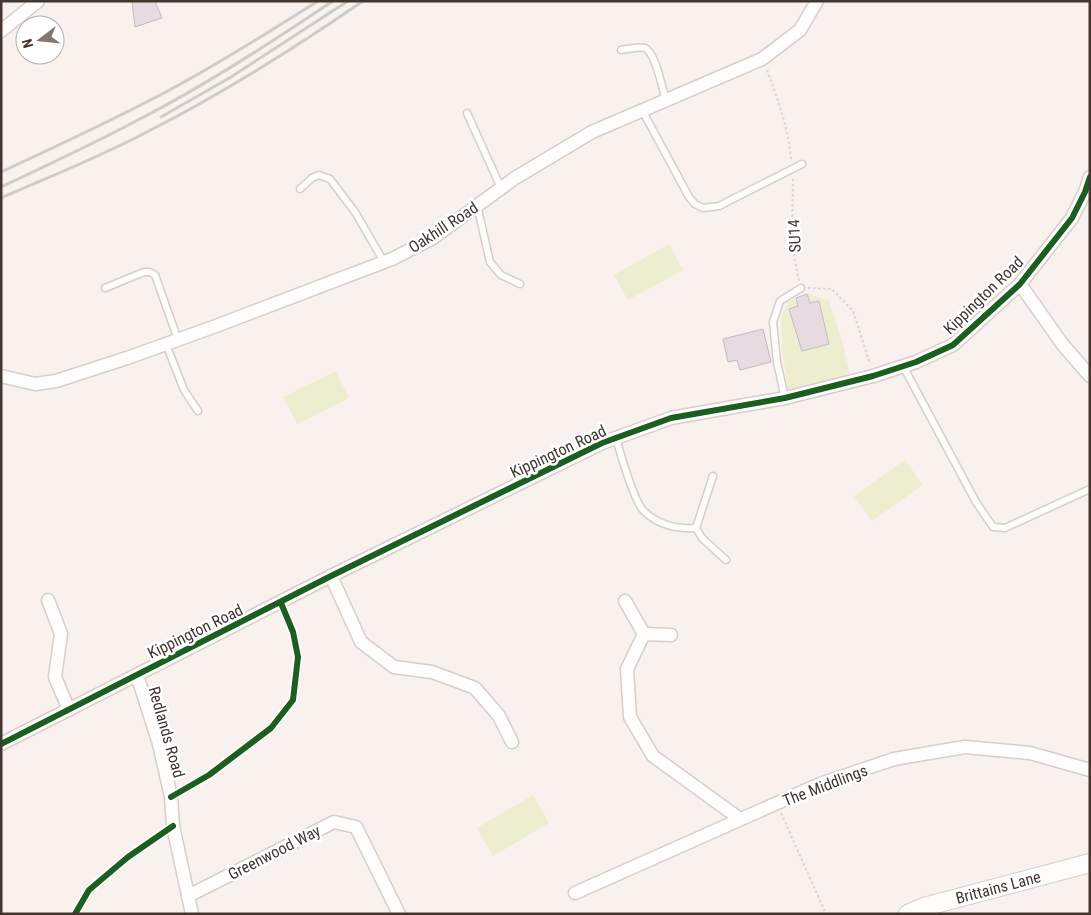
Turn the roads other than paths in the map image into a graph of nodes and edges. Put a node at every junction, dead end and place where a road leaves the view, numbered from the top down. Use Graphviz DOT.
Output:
graph roads {
  1 [pos="38,1"];
  2 [pos="817,1"];
  3 [pos="1,31"];
  4 [pos="621,50"];
  5 [pos="666,100"];
  6 [pos="642,110"];
  7 [pos="467,114"];
  8 [pos="802,164"];
  9 [pos="1090,177"];
  10 [pos="500,188"];
  11 [pos="300,189"];
  12 [pos="1086,200"];
  13 [pos="477,205"];
  14 [pos="384,262"];
  15 [pos="520,284"];
  16 [pos="1020,284"];
  17 [pos="104,288"];
  18 [pos="801,288"];
  19 [pos="178,340"];
  20 [pos="166,344"];
  21 [pos="903,366"];
  22 [pos="1,376"];
  23 [pos="1090,376"];
  24 [pos="785,398"];
  25 [pos="198,412"];
  26 [pos="616,438"];
  27 [pos="713,476"];
  28 [pos="1090,489"];
  29 [pos="696,528"];
  30 [pos="726,560"];
  31 [pos="331,576"];
  32 [pos="48,600"];
  33 [pos="625,601"];
  34 [pos="644,634"];
  35 [pos="671,635"];
  36 [pos="137,675"];
  37 [pos="69,710"];
  38 [pos="512,742"];
  39 [pos="1,744"];
  40 [pos="1090,770"];
  41 [pos="740,819"];
  42 [pos="1090,864"];
  43 [pos="575,893"];
  44 [pos="188,896"];
  45 [pos="192,914"];
  46 [pos="399,914"];
  47 [pos="908,914"];
  1 -- 3 [label="street"];
  2 -- 5 [label="street, Oakhill Road"];
  4 -- 5 [label="lane"];
  5 -- 6 [label="street, Oakhill Road"];
  6 -- 8 [label="lane"];
  6 -- 10 [label="street, Oakhill Road"];
  7 -- 10 [label="lane"];
  9 -- 12 [label="street, Kippington Road"];
  10 -- 13 [label="street, Oakhill Road"];
  11 -- 14 [label="lane"];
  12 -- 16 [label="street, Kippington Road"];
  13 -- 14 [label="street, Oakhill Road"];
  13 -- 15 [label="lane"];
  14 -- 19 [label="street, Oakhill Road"];
  16 -- 21 [label="street, Kippington Road"];
  16 -- 23 [label="street"];
  17 -- 19 [label="lane"];
  18 -- 24 [label="lane"];
  19 -- 20 [label="street, Oakhill Road"];
  20 -- 22 [label="street, Oakhill Road"];
  20 -- 25 [label="lane"];
  21 -- 24 [label="street, Kippington Road"];
  21 -- 28 [label="lane"];
  24 -- 26 [label="street, Kippington Road"];
  26 -- 29 [label="lane"];
  26 -- 31 [label="street, Kippington Road"];
  27 -- 29 [label="lane"];
  29 -- 30 [label="lane"];
  31 -- 36 [label="street, Kippington Road"];
  31 -- 38 [label="street"];
  32 -- 37 [label="street"];
  33 -- 34 [label="street"];
  34 -- 35 [label="street"];
  34 -- 41 [label="street"];
  36 -- 37 [label="street, Kippington Road"];
  36 -- 44 [label="street, Redlands Road"];
  37 -- 39 [label="street, Kippington Road"];
  40 -- 41 [label="street, The Middlings"];
  41 -- 43 [label="street, The Middlings"];
  42 -- 47 [label="street, Brittains Lane"];
  44 -- 45 [label="street, Redlands Road"];
  44 -- 46 [label="street, Greenwood Way"];
}
